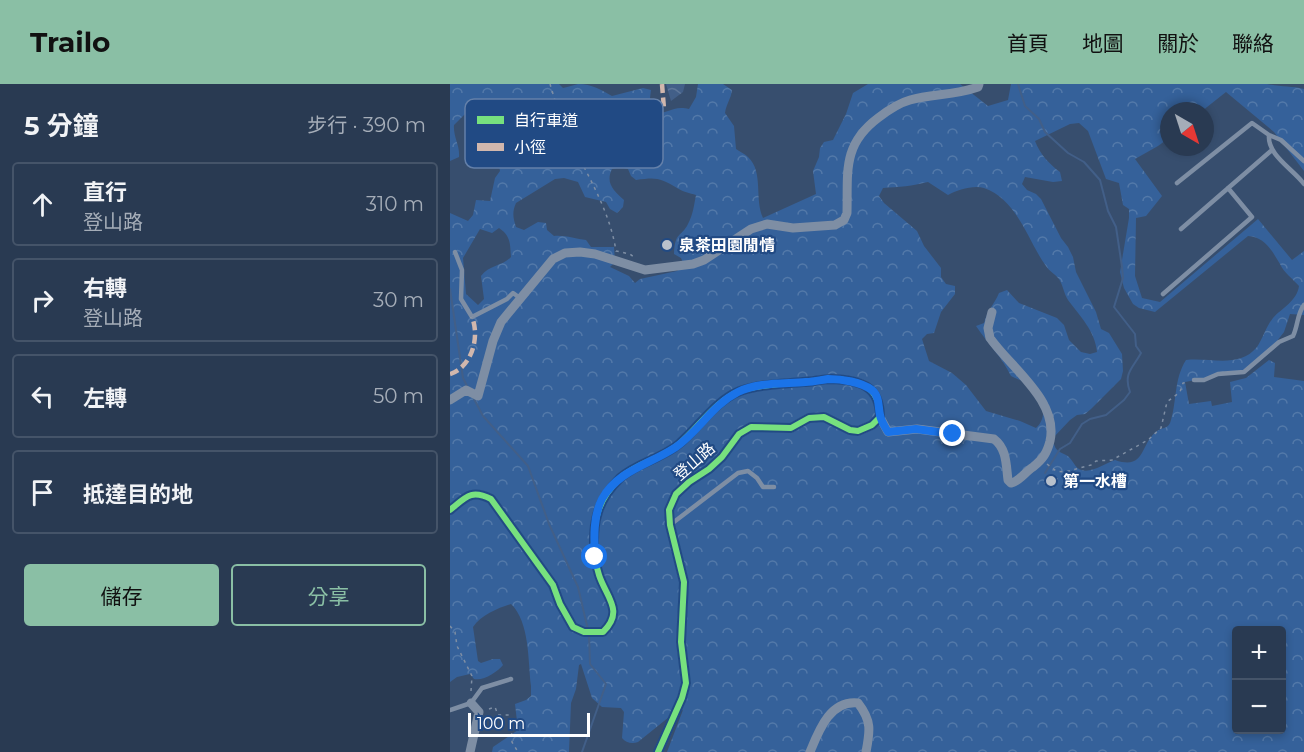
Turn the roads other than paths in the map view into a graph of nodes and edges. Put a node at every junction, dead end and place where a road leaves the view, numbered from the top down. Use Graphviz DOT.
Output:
graph roads {
  1 [pos="979,84"];
  2 [pos="1269,135"];
  3 [pos="1272,150"];
  4 [pos="1304,161"];
  5 [pos="1177,183"];
  6 [pos="1304,184"];
  7 [pos="1228,188"];
  8 [pos="1181,229"];
  9 [pos="455,252"];
  10 [pos="1163,294"];
  11 [pos="520,298"];
  12 [pos="1304,305"];
  13 [pos="992,312"];
  14 [pos="1194,380"];
  15 [pos="450,400"];
  16 [pos="880,417"];
  17 [pos="774,487"];
  18 [pos="450,510"];
  19 [pos="670,525"];
  20 [pos="511,679"];
  21 [pos="471,703"];
  22 [pos="450,710"];
  23 [pos="470,752"];
  24 [pos="658,752"];
  25 [pos="810,752"];
  26 [pos="866,752"];
  1 -- 11 [label="street"];
  2 -- 3 [label="lane"];
  2 -- 4 [label="lane"];
  2 -- 5 [label="lane"];
  3 -- 6 [label="lane"];
  3 -- 7 [label="lane"];
  7 -- 8 [label="lane"];
  7 -- 10 [label="lane"];
  9 -- 11 [label="lane"];
  11 -- 15 [label="street"];
  12 -- 14 [label="lane"];
  13 -- 16 [label="street"];
  16 -- 18 [label="street, 登山路"];
  16 -- 19 [label="street, 登山路"];
  17 -- 19 [label="lane"];
  19 -- 24 [label="street, 登山路"];
  20 -- 21 [label="lane"];
  21 -- 22 [label="lane"];
  21 -- 23 [label="street"];
  25 -- 26 [label="street"];
}
